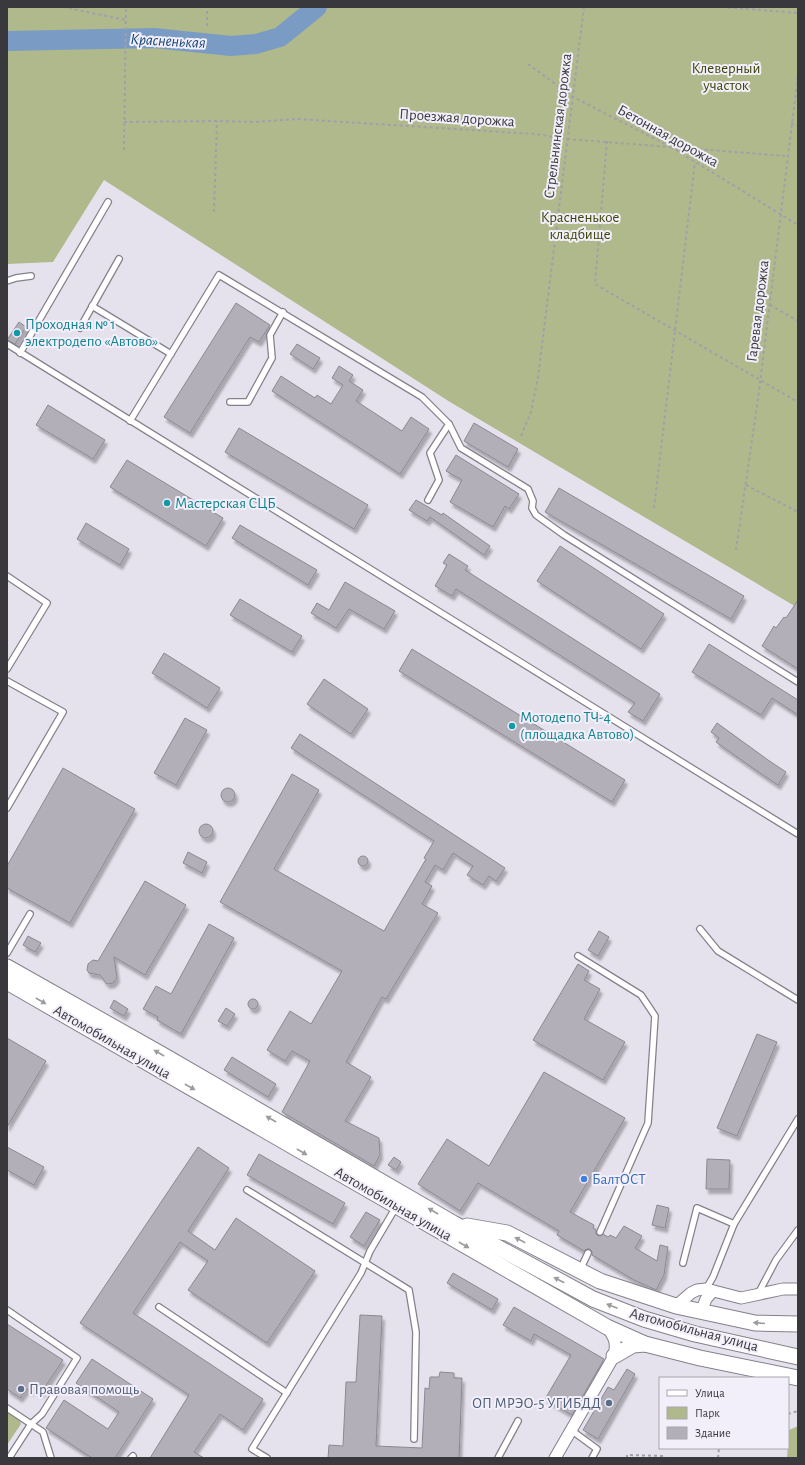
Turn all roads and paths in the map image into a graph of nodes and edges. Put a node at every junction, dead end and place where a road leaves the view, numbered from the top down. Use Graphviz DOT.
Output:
graph roads {
  1 [pos="63,7"];
  2 [pos="126,7"];
  3 [pos="207,7"];
  4 [pos="584,7"];
  5 [pos="600,7"];
  6 [pos="614,7"];
  7 [pos="722,7"];
  8 [pos="798,13"];
  9 [pos="126,20"];
  10 [pos="207,26"];
  11 [pos="528,64"];
  12 [pos="798,75"];
  13 [pos="573,98"];
  14 [pos="217,121"];
  15 [pos="124,122"];
  16 [pos="791,123"];
  17 [pos="798,126"];
  18 [pos="568,139"];
  19 [pos="607,142"];
  20 [pos="670,146"];
  21 [pos="124,150"];
  22 [pos="787,156"];
  23 [pos="695,162"];
  24 [pos="108,202"];
  25 [pos="214,212"];
  26 [pos="781,215"];
  27 [pos="798,225"];
  28 [pos="119,259"];
  29 [pos="31,276"];
  30 [pos="7,282"];
  31 [pos="770,305"];
  32 [pos="92,306"];
  33 [pos="283,312"];
  34 [pos="798,321"];
  35 [pos="80,328"];
  36 [pos="675,331"];
  37 [pos="7,344"];
  38 [pos="20,353"];
  39 [pos="171,354"];
  40 [pos="760,381"];
  41 [pos="230,402"];
  42 [pos="798,402"];
  43 [pos="130,421"];
  44 [pos="448,424"];
  45 [pos="521,436"];
  46 [pos="746,485"];
  47 [pos="428,500"];
  48 [pos="654,508"];
  49 [pos="798,512"];
  50 [pos="736,550"];
  51 [pos="7,576"];
  52 [pos="7,670"];
  53 [pos="7,681"];
  54 [pos="798,682"];
  55 [pos="7,808"];
  56 [pos="798,834"];
  57 [pos="30,914"];
  58 [pos="700,929"];
  59 [pos="7,953"];
  60 [pos="578,956"];
  61 [pos="7,968"];
  62 [pos="7,982"];
  63 [pos="798,1000"];
  64 [pos="798,1119"];
  65 [pos="247,1190"];
  66 [pos="396,1206"];
  67 [pos="453,1223"];
  68 [pos="734,1224"];
  69 [pos="798,1230"];
  70 [pos="600,1232"];
  71 [pos="588,1253"];
  72 [pos="365,1263"];
  73 [pos="683,1263"];
  74 [pos="579,1270"];
  75 [pos="798,1289"];
  76 [pos="710,1290"];
  77 [pos="757,1295"];
  78 [pos="676,1306"];
  79 [pos="159,1307"];
  80 [pos="7,1310"];
  81 [pos="701,1312"];
  82 [pos="798,1324"];
  83 [pos="607,1327"];
  84 [pos="645,1344"];
  85 [pos="614,1356"];
  86 [pos="798,1357"];
  87 [pos="798,1378"];
  88 [pos="287,1393"];
  89 [pos="7,1408"];
  90 [pos="518,1421"];
  91 [pos="31,1424"];
  92 [pos="571,1430"];
  93 [pos="414,1439"];
  94 [pos="623,1454"];
  95 [pos="627,1456"];
  96 [pos="9,1458"];
  97 [pos="51,1458"];
  98 [pos="267,1458"];
  99 [pos="498,1458"];
  100 [pos="555,1458"];
  101 [pos="592,1458"];
  102 [pos="666,1458"];
  1 -- 9 [label="path"];
  2 -- 9 [label="path"];
  3 -- 10 [label="path"];
  4 -- 13 [label="path, Стрельнинская дорожка"];
  5 -- 6 [label="path"];
  7 -- 8 [label="path"];
  9 -- 15 [label="path"];
  11 -- 13 [label="path, Бетонная дорожка"];
  12 -- 16 [label="path, Гаревая дорожка"];
  13 -- 18 [label="path, Стрельнинская дорожка"];
  13 -- 20 [label="path, Бетонная дорожка"];
  14 -- 15 [label="path, Проезжая дорожка"];
  14 -- 18 [label="path, Проезжая дорожка"];
  14 -- 25 [label="path"];
  15 -- 21 [label="path"];
  16 -- 17 [label="path"];
  16 -- 22 [label="path, Гаревая дорожка"];
  18 -- 19 [label="path, Проезжая дорожка"];
  18 -- 45 [label="path, Стрельнинская дорожка"];
  19 -- 20 [label="path, Проезжая дорожка"];
  19 -- 36 [label="path"];
  20 -- 22 [label="path, Проезжая дорожка"];
  20 -- 23 [label="path, Бетонная дорожка"];
  22 -- 26 [label="path, Гаревая дорожка"];
  23 -- 26 [label="path, Бетонная дорожка"];
  23 -- 36 [label="path"];
  24 -- 38 [label="lane"];
  26 -- 27 [label="path, Бетонная дорожка"];
  26 -- 31 [label="path, Гаревая дорожка"];
  28 -- 32 [label="lane"];
  29 -- 30 [label="lane"];
  31 -- 34 [label="path"];
  31 -- 40 [label="path, Гаревая дорожка"];
  32 -- 35 [label="lane"];
  32 -- 39 [label="lane"];
  33 -- 39 [label="lane"];
  33 -- 41 [label="lane"];
  33 -- 44 [label="lane"];
  36 -- 40 [label="path"];
  36 -- 48 [label="path"];
  37 -- 38 [label="lane"];
  38 -- 43 [label="lane"];
  39 -- 43 [label="lane"];
  40 -- 42 [label="path"];
  40 -- 46 [label="path, Гаревая дорожка"];
  43 -- 56 [label="lane"];
  44 -- 47 [label="lane"];
  44 -- 54 [label="lane"];
  46 -- 49 [label="path"];
  46 -- 50 [label="path, Гаревая дорожка"];
  51 -- 52 [label="lane"];
  53 -- 55 [label="lane"];
  57 -- 59 [label="lane"];
  58 -- 63 [label="lane"];
  60 -- 70 [label="lane"];
  67 -- 61 [label="main road, Автомобильная улица, one-way"];
  62 -- 66 [label="main road, Автомобильная улица, one-way"];
  64 -- 68 [label="lane"];
  65 -- 72 [label="lane"];
  66 -- 72 [label="lane"];
  66 -- 83 [label="main road, Автомобильная улица, one-way"];
  74 -- 67 [label="main road, one-way"];
  86 -- 67 [label="main road, Автомобильная улица, one-way"];
  68 -- 73 [label="lane"];
  68 -- 76 [label="lane"];
  69 -- 77 [label="lane"];
  71 -- 74 [label="lane"];
  72 -- 88 [label="lane"];
  72 -- 93 [label="lane"];
  74 -- 78 [label="main road"];
  75 -- 77 [label="street"];
  76 -- 77 [label="street"];
  76 -- 78 [label="street"];
  76 -- 81 [label="street"];
  78 -- 81 [label="main road"];
  79 -- 88 [label="lane"];
  80 -- 91 [label="lane"];
  82 -- 81 [label="main road, one-way"];
  83 -- 84 [label="main road, Автомобильная улица"];
  83 -- 85 [label="street"];
  84 -- 85 [label="main road"];
  84 -- 87 [label="main road, Автомобильная улица"];
  85 -- 92 [label="street"];
  88 -- 98 [label="lane"];
  89 -- 91 [label="lane"];
  90 -- 99 [label="lane"];
  91 -- 96 [label="lane"];
  91 -- 97 [label="lane"];
  92 -- 100 [label="street"];
  92 -- 101 [label="lane"];
  94 -- 95 [label="path"];
  95 -- 102 [label="path"];
}
